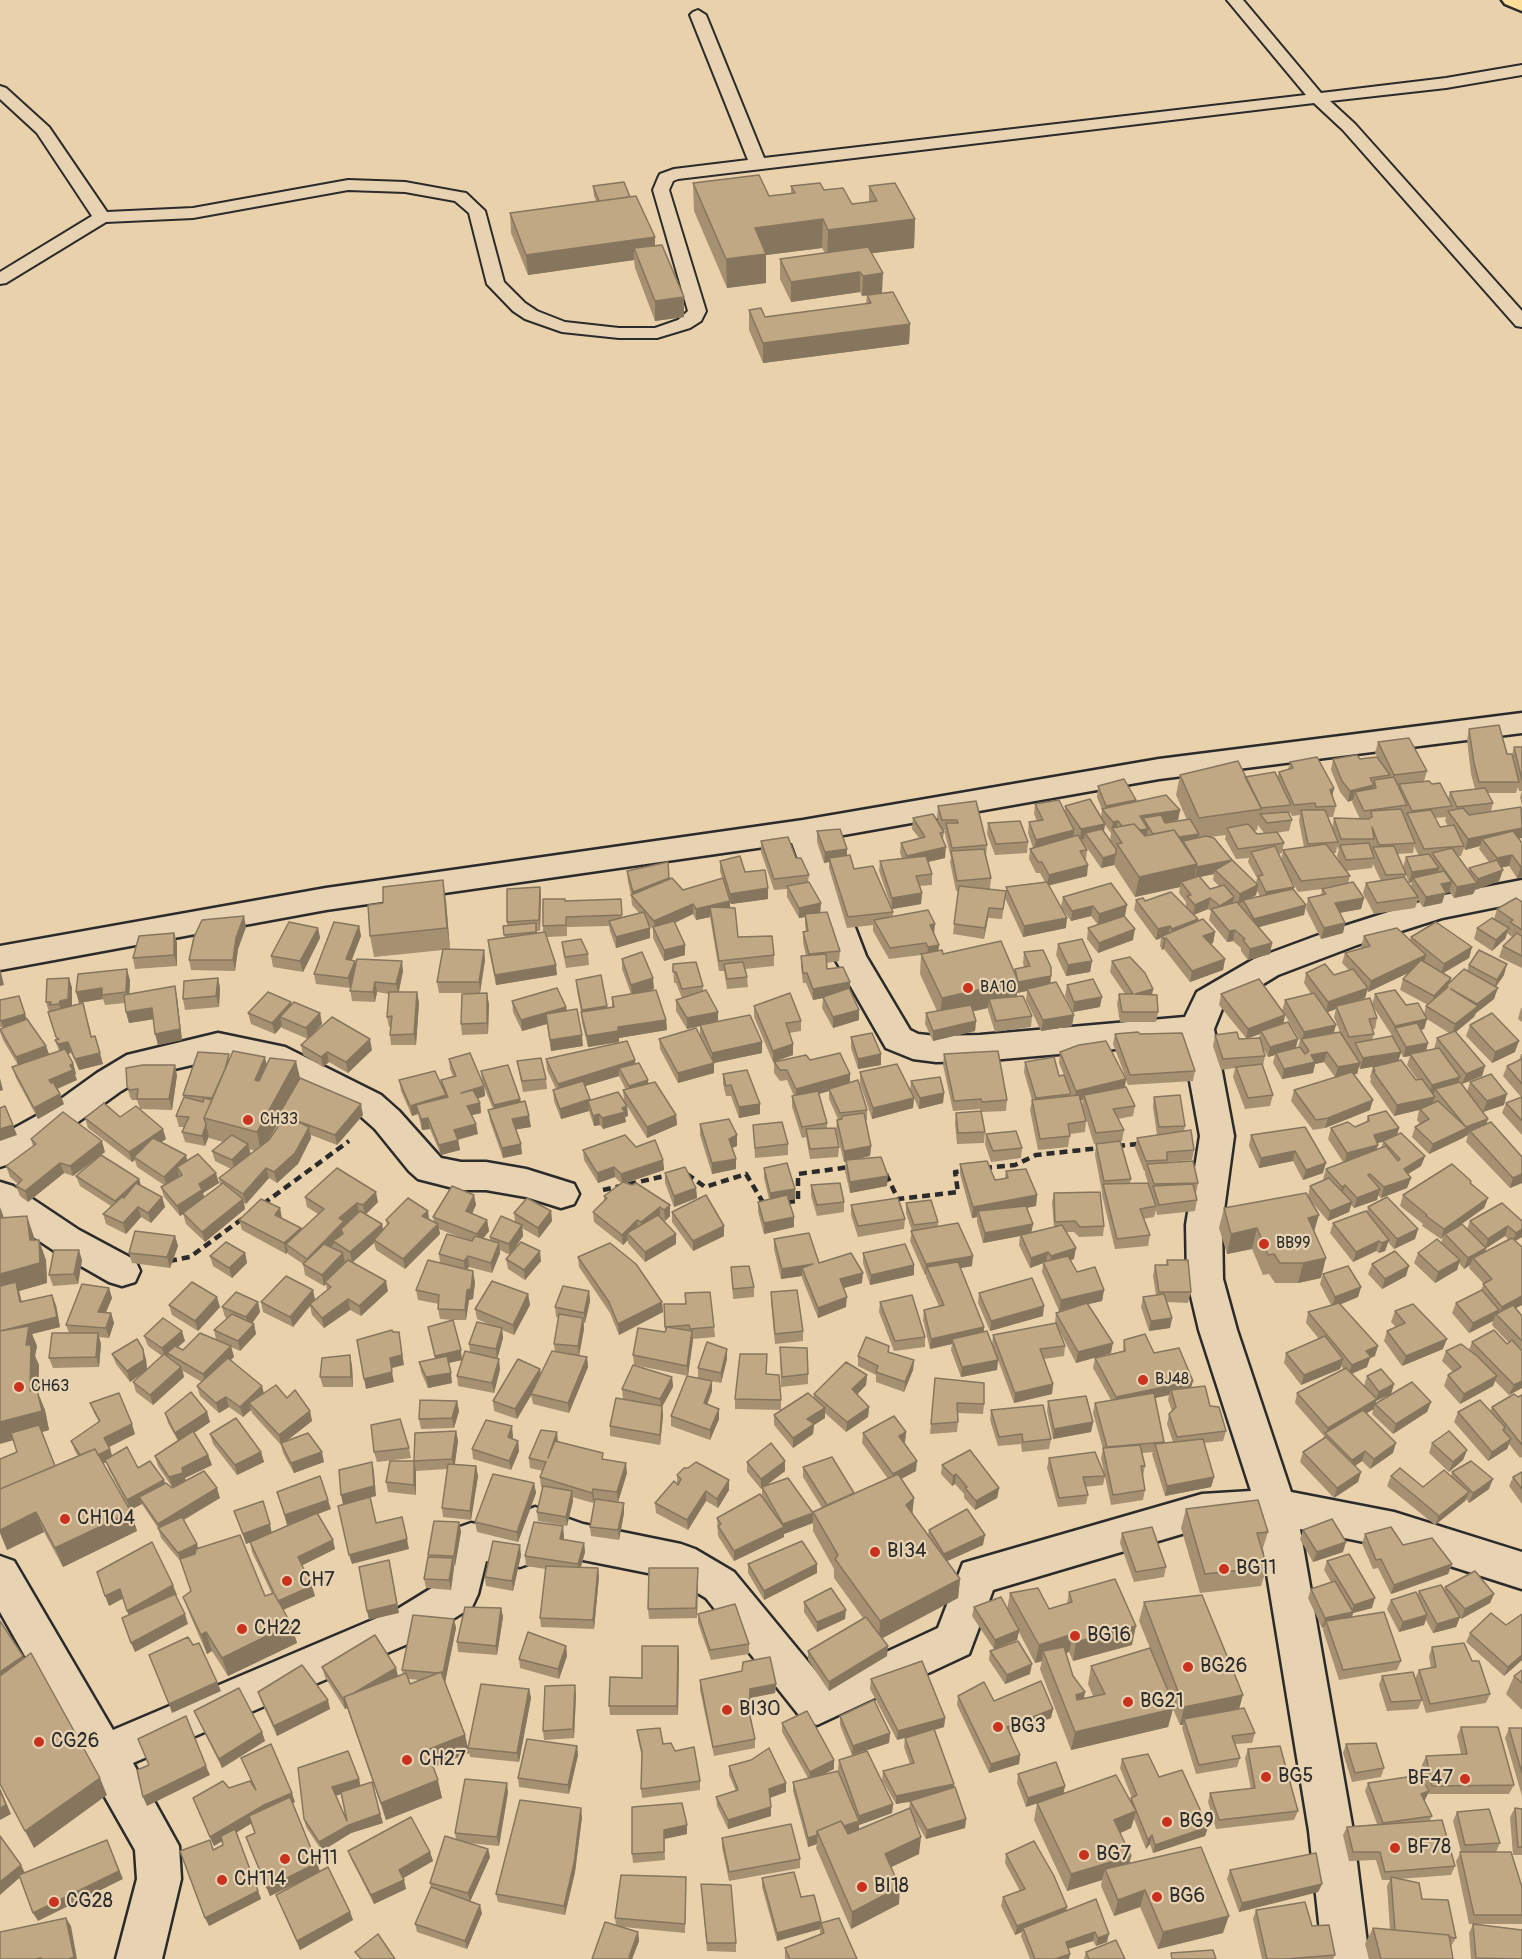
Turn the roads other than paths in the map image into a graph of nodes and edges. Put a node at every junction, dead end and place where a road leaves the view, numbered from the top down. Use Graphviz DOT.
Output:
graph roads {
  1 [pos="1235,0"];
  2 [pos="1512,0"];
  3 [pos="1522,5"];
  4 [pos="698,15"];
  5 [pos="1522,70"];
  6 [pos="0,91"];
  7 [pos="1316,97"];
  8 [pos="758,164"];
  9 [pos="102,217"];
  10 [pos="0,279"];
  11 [pos="1522,322"];
  12 [pos="1522,723"];
  13 [pos="803,831"];
  14 [pos="1522,891"];
  15 [pos="0,958"];
  16 [pos="1197,1029"];
  17 [pos="0,1153"];
  18 [pos="561,1194"];
  19 [pos="0,1196"];
  20 [pos="122,1271"];
  21 [pos="1276,1507"];
  22 [pos="1522,1571"];
  23 [pos="0,1574"];
  24 [pos="103,1755"];
  25 [pos="139,1959"];
  26 [pos="1346,1959"];
  1 -- 7 [label="lane"];
  2 -- 3 [label="main road"];
  4 -- 8 [label="lane"];
  5 -- 7 [label="lane"];
  6 -- 9 [label="lane"];
  7 -- 8 [label="lane"];
  7 -- 11 [label="lane"];
  8 -- 9 [label="lane"];
  9 -- 10 [label="lane"];
  12 -- 13 [label="street"];
  13 -- 15 [label="street"];
  13 -- 16 [label="street"];
  14 -- 16 [label="street"];
  16 -- 21 [label="street"];
  17 -- 18 [label="street"];
  19 -- 20 [label="street"];
  21 -- 22 [label="street"];
  21 -- 24 [label="street"];
  21 -- 26 [label="street"];
  23 -- 24 [label="street"];
  24 -- 25 [label="street"];
}
